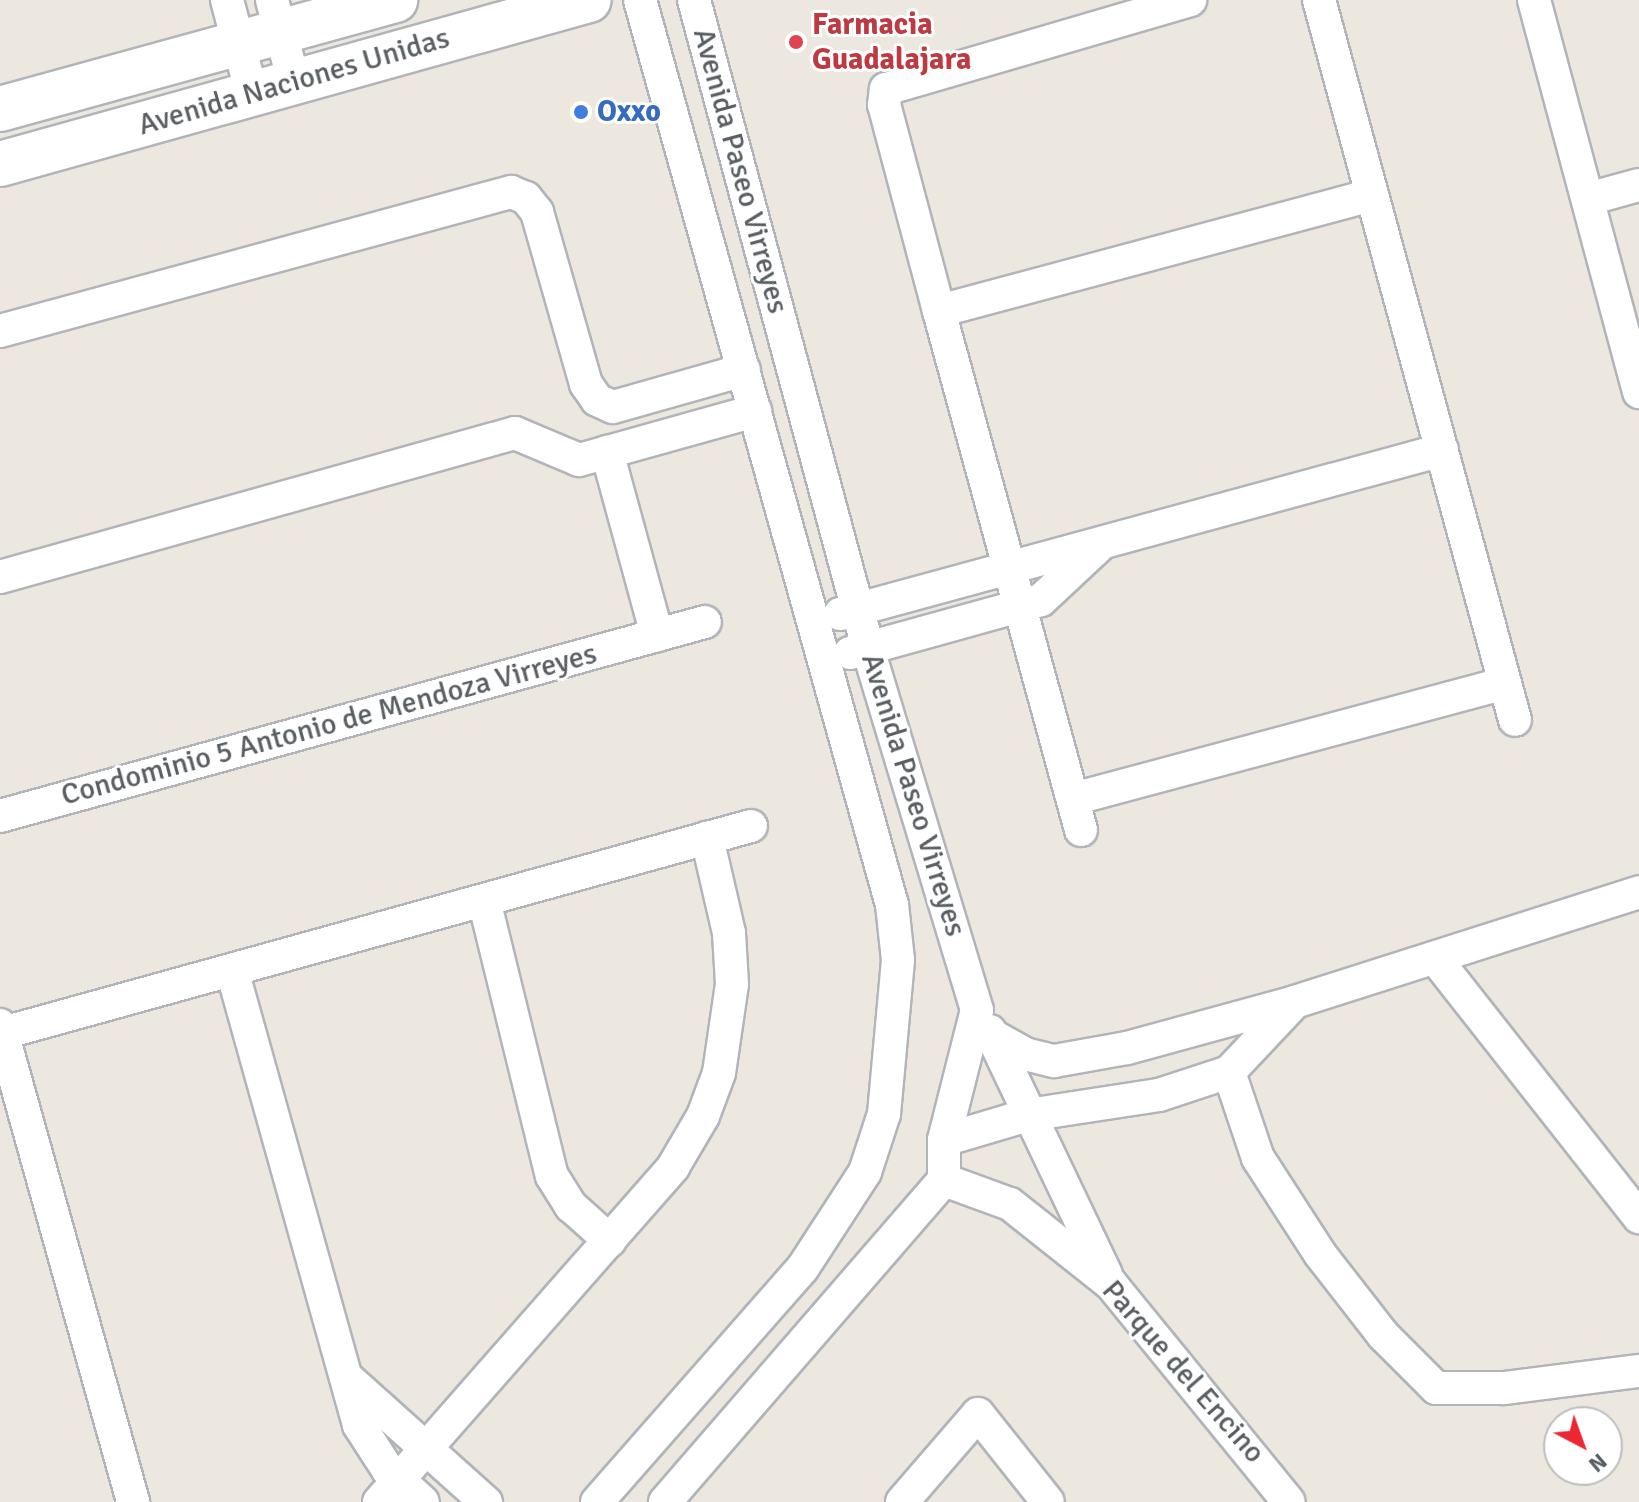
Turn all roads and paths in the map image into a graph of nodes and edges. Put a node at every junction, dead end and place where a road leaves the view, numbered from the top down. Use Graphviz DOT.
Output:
graph roads {
  1 [pos="227,0"];
  2 [pos="395,0"];
  3 [pos="589,0"];
  4 [pos="640,0"];
  5 [pos="694,0"];
  6 [pos="1190,0"];
  7 [pos="1319,0"];
  8 [pos="1534,0"];
  9 [pos="276,16"];
  10 [pos="239,43"];
  11 [pos="294,82"];
  12 [pos="252,94"];
  13 [pos="0,109"];
  14 [pos="0,164"];
  15 [pos="1639,185"];
  16 [pos="1372,195"];
  17 [pos="1588,199"];
  18 [pos="939,311"];
  19 [pos="0,331"];
  20 [pos="749,388"];
  21 [pos="1639,392"];
  22 [pos="1442,450"];
  23 [pos="607,452"];
  24 [pos="1099,546"];
  25 [pos="1007,567"];
  26 [pos="0,577"];
  27 [pos="1019,606"];
  28 [pos="858,609"];
  29 [pos="705,622"];
  30 [pos="813,622"];
  31 [pos="657,635"];
  32 [pos="868,648"];
  33 [pos="824,660"];
  34 [pos="1505,683"];
  35 [pos="1515,720"];
  36 [pos="1073,799"];
  37 [pos="0,816"];
  38 [pos="751,826"];
  39 [pos="1081,830"];
  40 [pos="707,838"];
  41 [pos="1639,892"];
  42 [pos="484,900"];
  43 [pos="1435,958"];
  44 [pos="232,970"];
  45 [pos="1295,1002"];
  46 [pos="985,1023"];
  47 [pos="1,1029"];
  48 [pos="1229,1072"];
  49 [pos="1028,1115"];
  50 [pos="944,1140"];
  51 [pos="944,1180"];
  52 [pos="1639,1217"];
  53 [pos="610,1241"];
  54 [pos="802,1269"];
  55 [pos="1111,1284"];
  56 [pos="843,1302"];
  57 [pos="1639,1371"];
  58 [pos="346,1377"];
  59 [pos="426,1452"];
  60 [pos="388,1491"];
  61 [pos="133,1502"];
  62 [pos="423,1502"];
  63 [pos="486,1502"];
  64 [pos="597,1502"];
  65 [pos="665,1502"];
  66 [pos="902,1502"];
  67 [pos="1048,1502"];
  68 [pos="1289,1502"];
  1 -- 10 [label="street"];
  2 -- 9 [label="street, Avenida Naciones Unidas"];
  3 -- 11 [label="street, Avenida Naciones Unidas"];
  4 -- 20 [label="street, Avenida Paseo Virreyes"];
  5 -- 28 [label="street, Avenida Paseo Virreyes"];
  6 -- 18 [label="street"];
  7 -- 16 [label="street"];
  8 -- 17 [label="street"];
  9 -- 10 [label="street, Avenida Naciones Unidas"];
  9 -- 11 [label="street"];
  10 -- 12 [label="street"];
  10 -- 13 [label="street, Avenida Naciones Unidas"];
  11 -- 12 [label="street, Avenida Naciones Unidas"];
  12 -- 14 [label="street, Avenida Naciones Unidas"];
  15 -- 17 [label="street"];
  16 -- 18 [label="street"];
  16 -- 22 [label="street"];
  17 -- 21 [label="street"];
  18 -- 25 [label="street"];
  19 -- 20 [label="street"];
  20 -- 23 [label="street"];
  20 -- 30 [label="street, Avenida Paseo Virreyes"];
  22 -- 24 [label="street"];
  22 -- 34 [label="street"];
  23 -- 26 [label="street"];
  23 -- 31 [label="street"];
  24 -- 25 [label="street"];
  24 -- 27 [label="street"];
  25 -- 27 [label="street"];
  25 -- 28 [label="street"];
  27 -- 32 [label="street"];
  27 -- 36 [label="street"];
  28 -- 30 [label="street"];
  28 -- 32 [label="street, Avenida Paseo Virreyes"];
  29 -- 31 [label="street, Condominio 5 Antonio de Mendoza Virreyes"];
  30 -- 33 [label="street, Avenida Paseo Virreyes"];
  31 -- 37 [label="street, Condominio 5 Antonio de Mendoza Virreyes"];
  32 -- 33 [label="street"];
  32 -- 46 [label="street, Avenida Paseo Virreyes"];
  33 -- 54 [label="street, Avenida Paseo Virreyes"];
  34 -- 35 [label="street"];
  34 -- 36 [label="street"];
  36 -- 39 [label="street"];
  38 -- 40 [label="street"];
  40 -- 42 [label="street"];
  40 -- 53 [label="street"];
  41 -- 43 [label="street"];
  42 -- 44 [label="street"];
  42 -- 53 [label="street"];
  43 -- 45 [label="street"];
  43 -- 52 [label="street"];
  44 -- 47 [label="street"];
  44 -- 58 [label="street"];
  45 -- 46 [label="street"];
  45 -- 48 [label="street"];
  46 -- 49 [label="street, Avenida Paseo Virreyes"];
  46 -- 50 [label="street"];
  47 -- 61 [label="street"];
  48 -- 49 [label="street"];
  48 -- 57 [label="street"];
  49 -- 50 [label="street"];
  49 -- 55 [label="street, Avenida Paseo Virreyes"];
  50 -- 51 [label="street"];
  51 -- 55 [label="street, Parque del Encino"];
  51 -- 56 [label="street"];
  53 -- 59 [label="street"];
  54 -- 56 [label="street"];
  54 -- 64 [label="street, Avenida Paseo Virreyes"];
  55 -- 68 [label="street, Parque del Encino"];
  56 -- 65 [label="street"];
  58 -- 59 [label="street"];
  58 -- 60 [label="street"];
  59 -- 60 [label="street"];
  59 -- 63 [label="street"];
  60 -- 62 [label="street"];
  66 -- 67 [label="street"];
}
